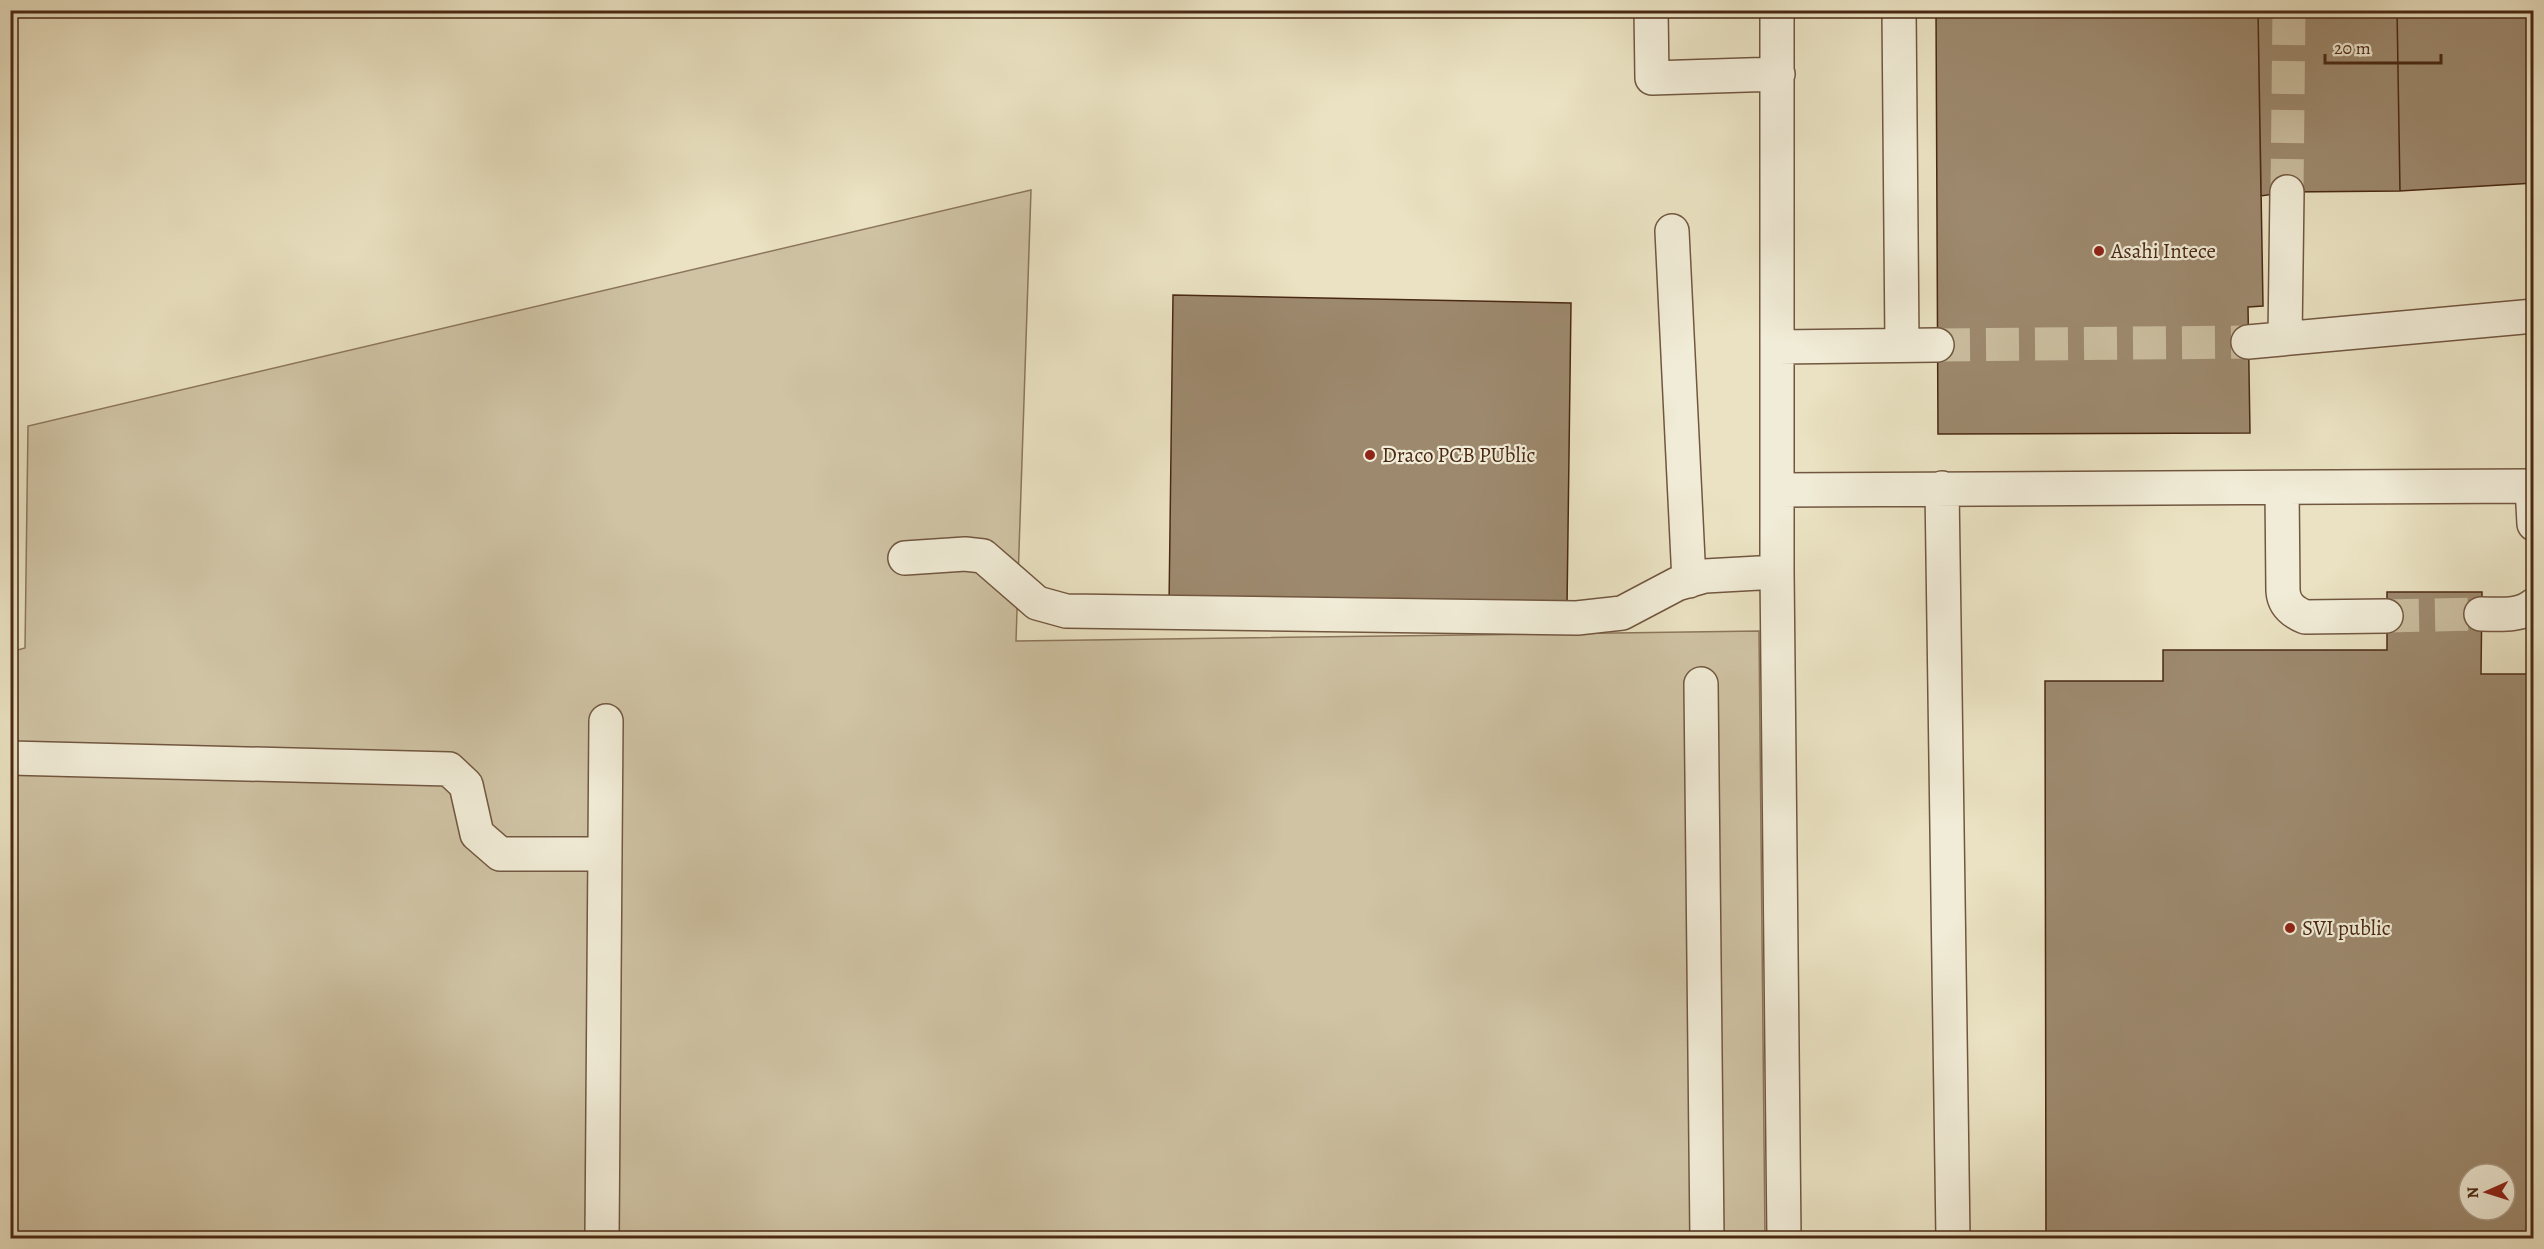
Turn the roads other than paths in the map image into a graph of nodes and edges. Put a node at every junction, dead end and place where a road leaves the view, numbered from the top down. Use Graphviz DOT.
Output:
graph roads {
  1 [pos="1651,10"];
  2 [pos="1778,10"];
  3 [pos="1899,10"];
  4 [pos="1778,74"];
  5 [pos="2287,192"];
  6 [pos="1672,231"];
  7 [pos="2534,316"];
  8 [pos="2285,338"];
  9 [pos="2248,342"];
  10 [pos="1902,345"];
  11 [pos="1937,345"];
  12 [pos="1779,347"];
  13 [pos="2533,486"];
  14 [pos="1942,488"];
  15 [pos="2282,488"];
  16 [pos="1777,490"];
  17 [pos="2534,524"];
  18 [pos="905,558"];
  19 [pos="1777,572"];
  20 [pos="1689,580"];
  21 [pos="2534,605"];
  22 [pos="2481,614"];
  23 [pos="2386,616"];
  24 [pos="1701,684"];
  25 [pos="606,721"];
  26 [pos="10,758"];
  27 [pos="605,854"];
  28 [pos="602,1239"];
  29 [pos="1707,1239"];
  30 [pos="1784,1239"];
  31 [pos="1953,1239"];
  1 -- 4 [label="street"];
  2 -- 4 [label="street"];
  3 -- 10 [label="street"];
  4 -- 12 [label="street"];
  5 -- 8 [label="street"];
  6 -- 20 [label="street"];
  7 -- 8 [label="street"];
  8 -- 9 [label="street"];
  10 -- 11 [label="street"];
  10 -- 12 [label="street"];
  12 -- 16 [label="street"];
  13 -- 15 [label="street"];
  13 -- 17 [label="street"];
  14 -- 15 [label="street"];
  14 -- 16 [label="street"];
  14 -- 31 [label="street"];
  15 -- 23 [label="street"];
  16 -- 19 [label="street"];
  18 -- 20 [label="street"];
  19 -- 20 [label="street"];
  19 -- 30 [label="street"];
  21 -- 22 [label="street"];
  24 -- 29 [label="street"];
  25 -- 27 [label="street"];
  26 -- 27 [label="street"];
  27 -- 28 [label="street"];
}
